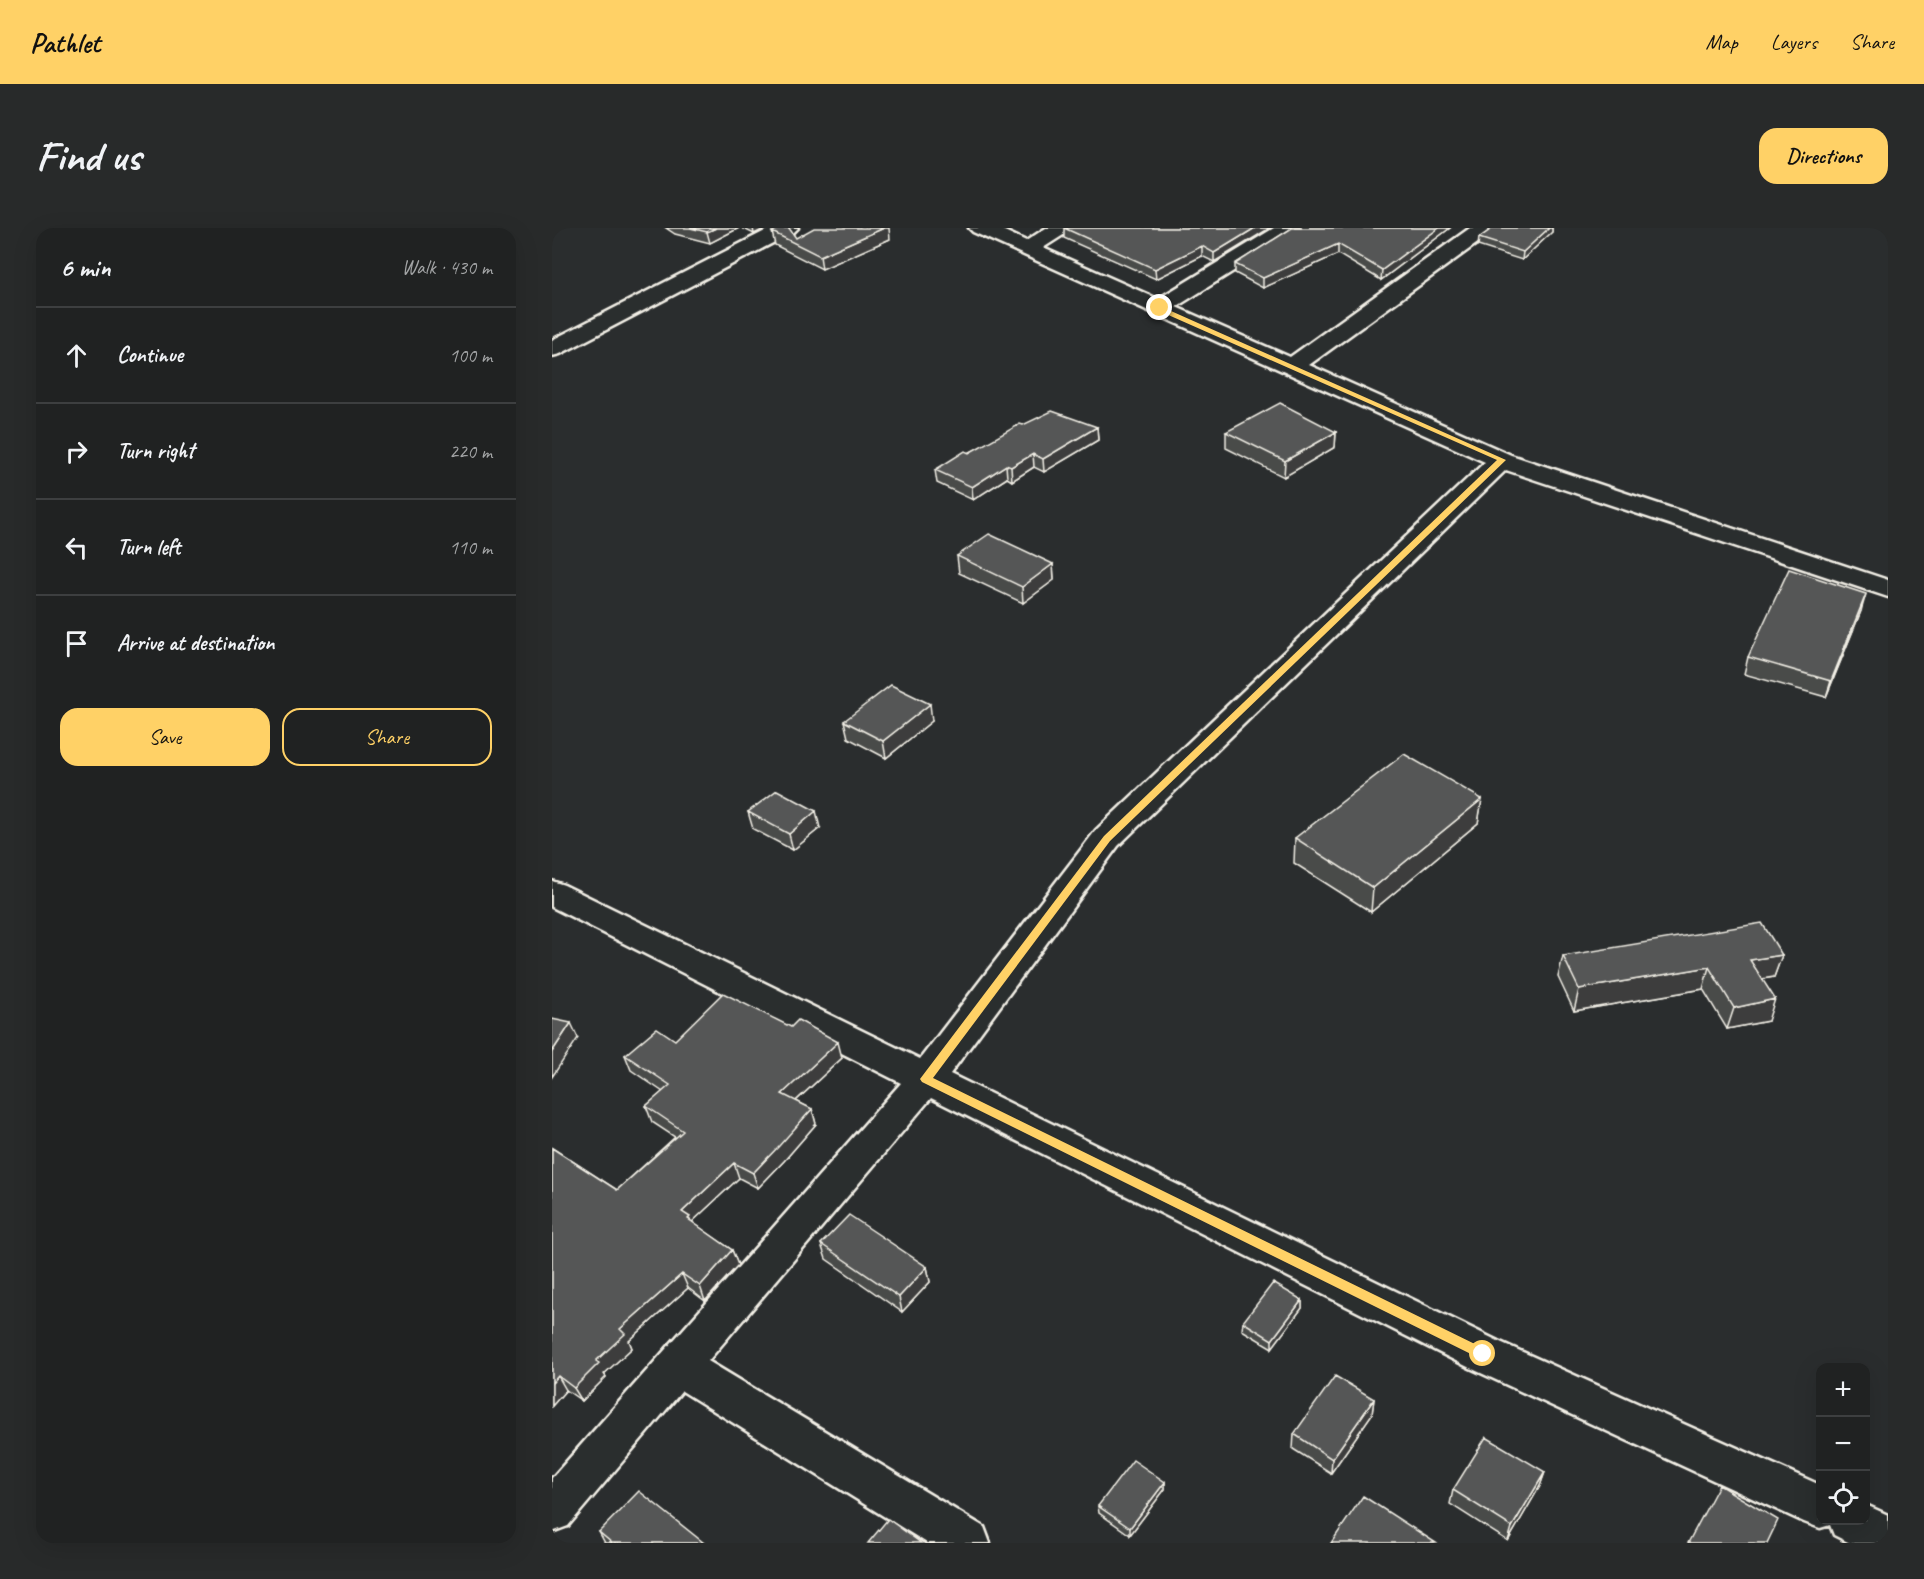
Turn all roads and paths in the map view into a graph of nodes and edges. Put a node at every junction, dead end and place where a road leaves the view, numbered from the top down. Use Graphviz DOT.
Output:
graph roads {
  1 [pos="787,228"];
  2 [pos="980,228"];
  3 [pos="1061,228"];
  4 [pos="1289,228"];
  5 [pos="1481,228"];
  6 [pos="1028,249"];
  7 [pos="1160,308"];
  8 [pos="552,349"];
  9 [pos="1291,367"];
  10 [pos="1502,460"];
  11 [pos="1888,589"];
  12 [pos="552,893"];
  13 [pos="926,1079"];
  14 [pos="678,1365"];
  15 [pos="1816,1505"];
  16 [pos="552,1511"];
  17 [pos="1859,1525"];
  18 [pos="1888,1538"];
  19 [pos="968,1543"];
  1 -- 8 [label="street"];
  2 -- 6 [label="street"];
  3 -- 6 [label="street"];
  4 -- 7 [label="street"];
  5 -- 9 [label="street"];
  6 -- 7 [label="street"];
  7 -- 9 [label="street"];
  9 -- 10 [label="street"];
  10 -- 11 [label="street"];
  10 -- 13 [label="street"];
  12 -- 13 [label="street"];
  13 -- 14 [label="street"];
  13 -- 15 [label="street"];
  14 -- 16 [label="street"];
  14 -- 19 [label="street"];
  17 -- 18 [label="street"];
}
